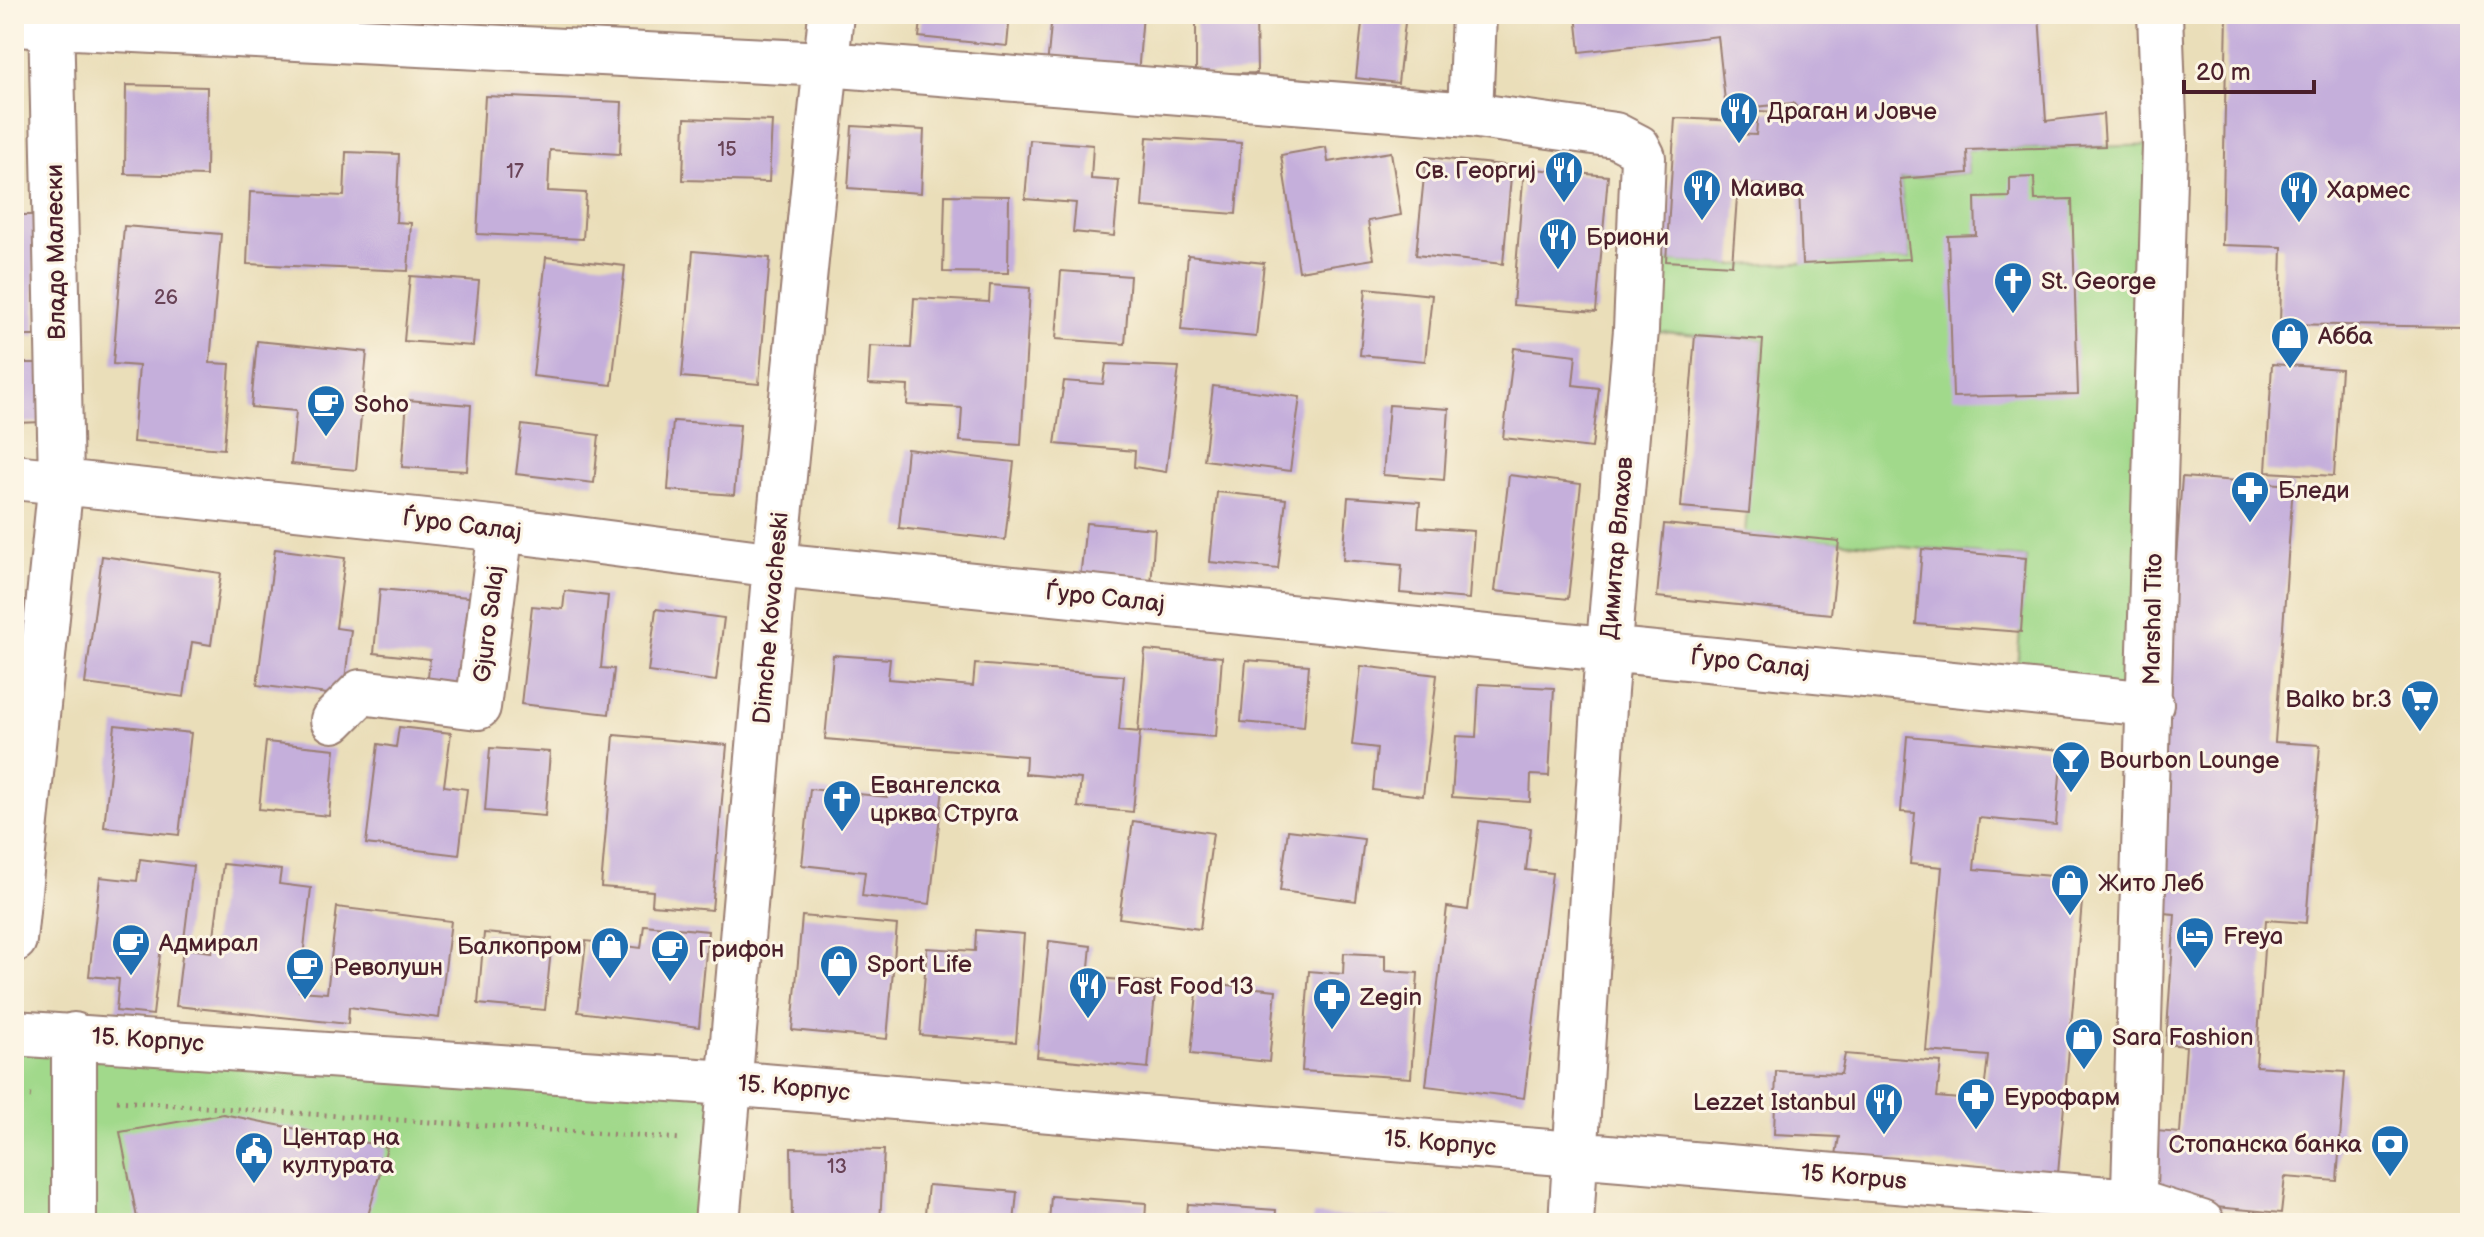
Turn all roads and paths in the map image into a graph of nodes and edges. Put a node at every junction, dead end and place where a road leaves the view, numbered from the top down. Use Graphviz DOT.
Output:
graph roads {
  1 [pos="831,14"];
  2 [pos="1474,14"];
  3 [pos="2160,14"];
  4 [pos="39,21"];
  5 [pos="826,64"];
  6 [pos="1470,115"];
  7 [pos="14,477"];
  8 [pos="61,480"];
  9 [pos="501,529"];
  10 [pos="775,565"];
  11 [pos="1608,648"];
  12 [pos="2151,704"];
  13 [pos="333,720"];
  14 [pos="14,940"];
  15 [pos="14,1033"];
  16 [pos="74,1035"];
  17 [pos="727,1083"];
  18 [pos="14,1094"];
  19 [pos="74,1099"];
  20 [pos="723,1142"];
  21 [pos="1574,1154"];
  22 [pos="2133,1212"];
  23 [pos="74,1223"];
  24 [pos="717,1223"];
  25 [pos="1571,1223"];
  26 [pos="2202,1223"];
  1 -- 5 [label="street, Dimche Kovacheski"];
  2 -- 6 [label="street"];
  3 -- 12 [label="street, Marshal Tito"];
  4 -- 5 [label="street"];
  4 -- 8 [label="street, Владо Малески"];
  5 -- 6 [label="street"];
  5 -- 10 [label="street, Dimche Kovacheski"];
  6 -- 11 [label="street, Димитар Влахов"];
  7 -- 8 [label="street"];
  8 -- 9 [label="street, Ѓуро Салај"];
  8 -- 14 [label="street, Владо Малески"];
  9 -- 10 [label="street, Ѓуро Салај"];
  9 -- 13 [label="street, Gjuro Salaj"];
  10 -- 11 [label="street, Ѓуро Салај"];
  10 -- 17 [label="street, Dimche Kovacheski"];
  11 -- 12 [label="street, Ѓуро Салај"];
  11 -- 21 [label="street, Димитар Влахов"];
  12 -- 22 [label="street, Marshal Tito"];
  15 -- 16 [label="street, 15. Корпус"];
  16 -- 17 [label="street, 15. Корпус"];
  16 -- 19 [label="street"];
  17 -- 20 [label="street, Dimche Kovacheski"];
  17 -- 21 [label="street, 15. Корпус"];
  18 -- 19 [label="path"];
  19 -- 20 [label="path"];
  19 -- 23 [label="street"];
  20 -- 24 [label="street, Dimche Kovacheski"];
  21 -- 22 [label="street, 15 Korpus"];
  21 -- 25 [label="street, Димитар Влахов"];
  22 -- 26 [label="street, 15 Korpus"];
}
